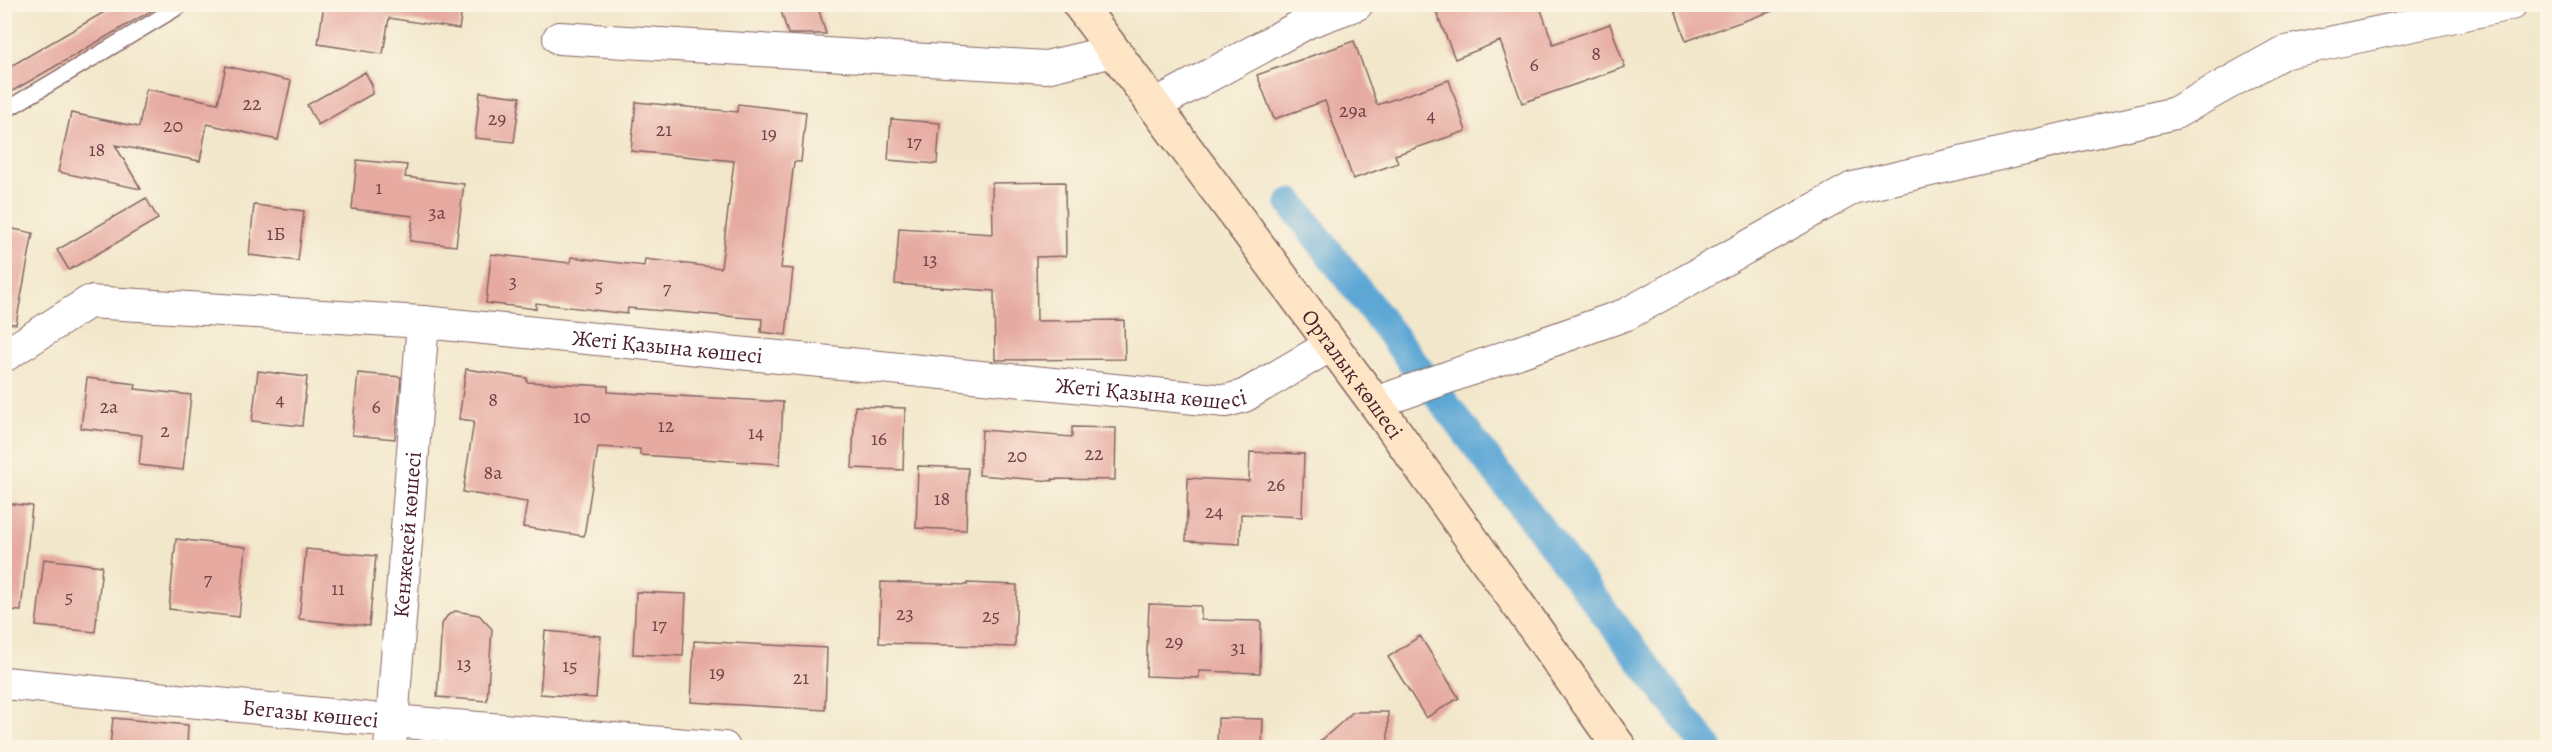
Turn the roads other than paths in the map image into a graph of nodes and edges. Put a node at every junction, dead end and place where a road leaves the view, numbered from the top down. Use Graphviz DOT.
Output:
graph roads {
  1 [pos="183,4"];
  2 [pos="1079,4"];
  3 [pos="1357,4"];
  4 [pos="2511,4"];
  5 [pos="559,38"];
  6 [pos="1114,51"];
  7 [pos="1153,106"];
  8 [pos="4,111"];
  9 [pos="423,322"];
  10 [pos="1331,345"];
  11 [pos="4,356"];
  12 [pos="1375,403"];
  13 [pos="4,683"];
  14 [pos="391,734"];
  15 [pos="724,747"];
  16 [pos="1620,747"];
  1 -- 8 [label="lane"];
  2 -- 6 [label="main road, Орталық көшесі"];
  3 -- 7 [label="street"];
  4 -- 12 [label="street"];
  5 -- 6 [label="street"];
  6 -- 7 [label="main road, Орталық көшесі"];
  7 -- 10 [label="main road, Орталық көшесі"];
  9 -- 10 [label="street, Жеті Қазына көшесі"];
  9 -- 11 [label="street, Жеті Қазына көшесі"];
  9 -- 14 [label="street, Кенжекей көшесі"];
  10 -- 12 [label="main road, Орталық көшесі"];
  12 -- 16 [label="main road, Орталық көшесі"];
  13 -- 14 [label="street, Бегазы көшесі"];
  14 -- 15 [label="street, Бегазы көшесі"];
}
